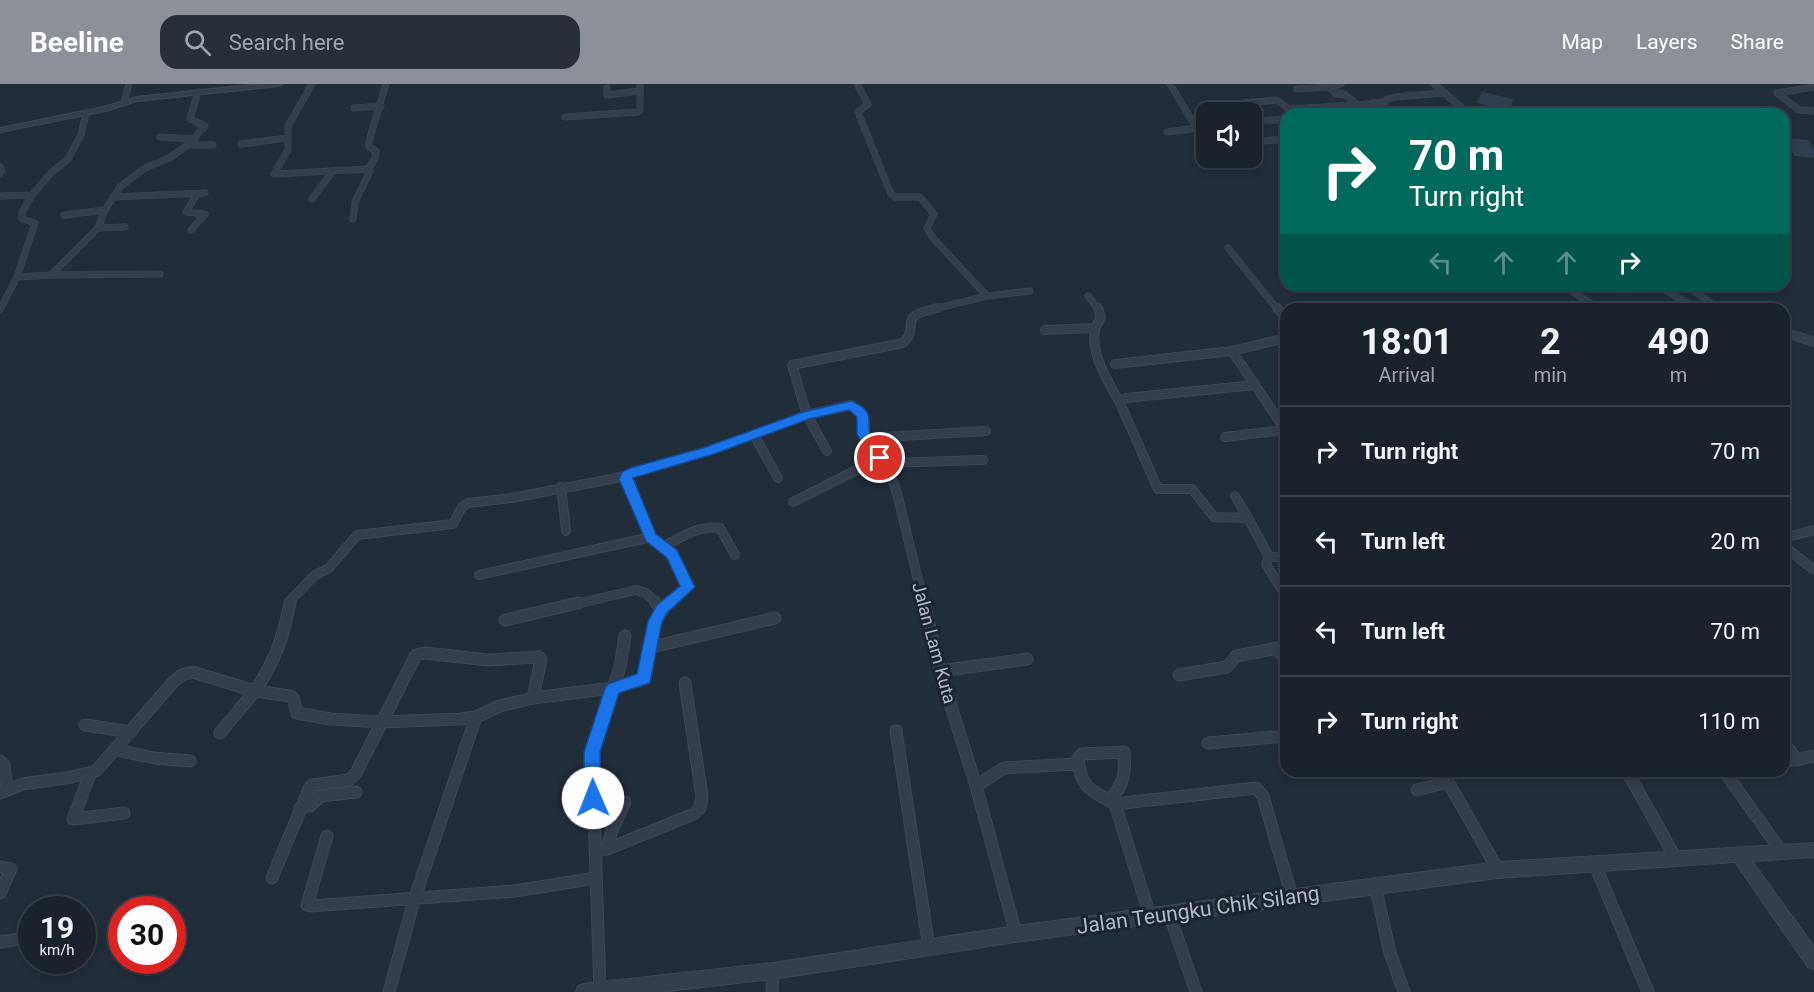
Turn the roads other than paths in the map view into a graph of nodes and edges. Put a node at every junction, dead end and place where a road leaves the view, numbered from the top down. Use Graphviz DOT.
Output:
graph roads {
  1 [pos="129,84"];
  2 [pos="279,84"];
  3 [pos="312,84"];
  4 [pos="386,84"];
  5 [pos="857,84"];
  6 [pos="1170,84"];
  7 [pos="1341,84"];
  8 [pos="1434,84"];
  9 [pos="246,86"];
  10 [pos="1306,86"];
  11 [pos="640,87"];
  12 [pos="1329,87"];
  13 [pos="1814,87"];
  14 [pos="607,88"];
  15 [pos="1297,89"];
  16 [pos="198,92"];
  17 [pos="1445,93"];
  18 [pos="124,102"];
  19 [pos="1254,102"];
  20 [pos="1373,103"];
  21 [pos="1358,105"];
  22 [pos="381,106"];
  23 [pos="354,108"];
  24 [pos="1286,108"];
  25 [pos="1329,108"];
  26 [pos="1378,108"];
  27 [pos="1462,108"];
  28 [pos="1814,111"];
  29 [pos="87,113"];
  30 [pos="565,117"];
  31 [pos="1280,119"];
  32 [pos="1262,121"];
  33 [pos="1196,128"];
  34 [pos="0,130"];
  35 [pos="1167,132"];
  36 [pos="160,137"];
  37 [pos="287,138"];
  38 [pos="195,139"];
  39 [pos="1280,140"];
  40 [pos="1262,141"];
  41 [pos="241,144"];
  42 [pos="188,145"];
  43 [pos="213,145"];
  44 [pos="0,168"];
  45 [pos="368,169"];
  46 [pos="332,172"];
  47 [pos="0,173"];
  48 [pos="205,193"];
  49 [pos="197,194"];
  50 [pos="32,195"];
  51 [pos="0,196"];
  52 [pos="113,196"];
  53 [pos="312,198"];
  54 [pos="105,210"];
  55 [pos="64,216"];
  56 [pos="353,219"];
  57 [pos="125,227"];
  58 [pos="98,228"];
  59 [pos="191,230"];
  60 [pos="1228,248"];
  61 [pos="160,274"];
  62 [pos="51,275"];
  63 [pos="17,277"];
  64 [pos="1030,291"];
  65 [pos="1572,291"];
  66 [pos="1667,291"];
  67 [pos="1694,291"];
  68 [pos="987,296"];
  69 [pos="1088,296"];
  70 [pos="1590,303"];
  71 [pos="1687,303"];
  72 [pos="1711,303"];
  73 [pos="0,310"];
  74 [pos="1280,312"];
  75 [pos="1095,328"];
  76 [pos="1045,330"];
  77 [pos="1790,334"];
  78 [pos="1280,339"];
  79 [pos="1814,342"];
  80 [pos="1232,351"];
  81 [pos="1114,364"];
  82 [pos="1255,385"];
  83 [pos="1120,403"];
  84 [pos="1280,414"];
  85 [pos="807,415"];
  86 [pos="1276,416"];
  87 [pos="1280,423"];
  88 [pos="986,431"];
  89 [pos="1280,432"];
  90 [pos="754,435"];
  91 [pos="1225,437"];
  92 [pos="868,438"];
  93 [pos="827,451"];
  94 [pos="983,460"];
  95 [pos="883,461"];
  96 [pos="627,476"];
  97 [pos="778,477"];
  98 [pos="561,487"];
  99 [pos="1235,496"];
  100 [pos="793,502"];
  101 [pos="1248,518"];
  102 [pos="1814,530"];
  103 [pos="566,531"];
  104 [pos="1790,536"];
  105 [pos="651,537"];
  106 [pos="664,546"];
  107 [pos="1790,551"];
  108 [pos="735,555"];
  109 [pos="1269,557"];
  110 [pos="1280,557"];
  111 [pos="1814,570"];
  112 [pos="479,575"];
  113 [pos="1280,587"];
  114 [pos="662,609"];
  115 [pos="775,618"];
  116 [pos="505,620"];
  117 [pos="625,636"];
  118 [pos="652,647"];
  119 [pos="1280,647"];
  120 [pos="1027,659"];
  121 [pos="940,671"];
  122 [pos="1179,675"];
  123 [pos="685,683"];
  124 [pos="613,688"];
  125 [pos="255,691"];
  126 [pos="533,698"];
  127 [pos="476,717"];
  128 [pos="382,722"];
  129 [pos="85,725"];
  130 [pos="896,731"];
  131 [pos="131,732"];
  132 [pos="220,733"];
  133 [pos="1280,737"];
  134 [pos="1208,743"];
  135 [pos="117,750"];
  136 [pos="1790,751"];
  137 [pos="1814,756"];
  138 [pos="1797,760"];
  139 [pos="0,761"];
  140 [pos="190,761"];
  141 [pos="1790,761"];
  142 [pos="1078,764"];
  143 [pos="90,774"];
  144 [pos="1443,777"];
  145 [pos="1446,777"];
  146 [pos="1630,777"];
  147 [pos="1730,777"];
  148 [pos="976,786"];
  149 [pos="1417,790"];
  150 [pos="4,791"];
  151 [pos="356,792"];
  152 [pos="625,802"];
  153 [pos="1112,802"];
  154 [pos="300,808"];
  155 [pos="123,813"];
  156 [pos="327,836"];
  157 [pos="608,849"];
  158 [pos="595,850"];
  159 [pos="1814,850"];
  160 [pos="1781,851"];
  161 [pos="1738,854"];
  162 [pos="1675,857"];
  163 [pos="1595,865"];
  164 [pos="0,867"];
  165 [pos="1498,870"];
  166 [pos="273,878"];
  167 [pos="596,878"];
  168 [pos="1375,885"];
  169 [pos="0,893"];
  170 [pos="415,897"];
  171 [pos="1292,897"];
  172 [pos="1169,913"];
  173 [pos="1150,916"];
  174 [pos="1016,934"];
  175 [pos="18,939"];
  176 [pos="0,942"];
  177 [pos="929,948"];
  178 [pos="1814,961"];
  179 [pos="773,971"];
  180 [pos="690,986"];
  181 [pos="600,990"];
  182 [pos="389,992"];
  183 [pos="584,992"];
  184 [pos="772,992"];
  185 [pos="1196,992"];
  186 [pos="1404,992"];
  187 [pos="1648,992"];
  1 -- 18 [label="street"];
  2 -- 9 [label="street"];
  3 -- 37 [label="street"];
  4 -- 22 [label="street"];
  5 -- 68 [label="street"];
  6 -- 33 [label="street"];
  7 -- 12 [label="street"];
  8 -- 17 [label="street"];
  9 -- 16 [label="street"];
  10 -- 12 [label="street"];
  10 -- 15 [label="street"];
  11 -- 14 [label="street"];
  11 -- 30 [label="street"];
  12 -- 21 [label="street"];
  13 -- 28 [label="street"];
  16 -- 18 [label="street"];
  16 -- 38 [label="street"];
  17 -- 20 [label="street"];
  17 -- 27 [label="street"];
  18 -- 29 [label="street"];
  19 -- 24 [label="street"];
  20 -- 21 [label="street"];
  20 -- 26 [label="street"];
  21 -- 25 [label="street"];
  22 -- 23 [label="street"];
  22 -- 45 [label="street"];
  29 -- 34 [label="street"];
  29 -- 50 [label="street"];
  31 -- 32 [label="street"];
  33 -- 35 [label="street"];
  36 -- 38 [label="street"];
  37 -- 41 [label="street"];
  37 -- 46 [label="street"];
  38 -- 42 [label="street"];
  39 -- 40 [label="street"];
  42 -- 43 [label="street"];
  42 -- 52 [label="street"];
  44 -- 47 [label="street"];
  45 -- 46 [label="street"];
  45 -- 56 [label="street"];
  46 -- 53 [label="street"];
  48 -- 49 [label="street"];
  49 -- 52 [label="street"];
  49 -- 59 [label="street"];
  50 -- 51 [label="street"];
  50 -- 63 [label="street"];
  52 -- 54 [label="street"];
  54 -- 55 [label="street"];
  54 -- 58 [label="street"];
  57 -- 58 [label="street"];
  58 -- 62 [label="street"];
  60 -- 74 [label="street"];
  61 -- 62 [label="street"];
  62 -- 63 [label="street"];
  63 -- 73 [label="street"];
  64 -- 68 [label="street"];
  65 -- 70 [label="street"];
  66 -- 71 [label="street"];
  67 -- 72 [label="street"];
  68 -- 85 [label="street"];
  69 -- 75 [label="street"];
  75 -- 76 [label="street"];
  75 -- 83 [label="street"];
  77 -- 79 [label="street"];
  78 -- 80 [label="street"];
  80 -- 81 [label="street"];
  80 -- 82 [label="street"];
  82 -- 83 [label="street"];
  82 -- 86 [label="street"];
  83 -- 101 [label="street"];
  84 -- 86 [label="street"];
  85 -- 90 [label="street"];
  85 -- 92 [label="street, Jalan Lam Kuta"];
  85 -- 93 [label="street"];
  86 -- 87 [label="street"];
  88 -- 92 [label="street"];
  89 -- 91 [label="street"];
  90 -- 96 [label="street"];
  90 -- 97 [label="street"];
  92 -- 95 [label="street, Jalan Lam Kuta"];
  94 -- 95 [label="street"];
  95 -- 100 [label="street"];
  95 -- 121 [label="street, Jalan Lam Kuta"];
  96 -- 98 [label="street"];
  96 -- 105 [label="street"];
  98 -- 103 [label="street"];
  98 -- 125 [label="street"];
  99 -- 101 [label="street"];
  101 -- 109 [label="street"];
  102 -- 104 [label="street"];
  105 -- 106 [label="street"];
  105 -- 112 [label="street"];
  106 -- 108 [label="street"];
  106 -- 114 [label="street"];
  107 -- 111 [label="street"];
  109 -- 110 [label="street"];
  109 -- 113 [label="street"];
  114 -- 116 [label="street"];
  114 -- 118 [label="street"];
  115 -- 118 [label="street"];
  117 -- 124 [label="street"];
  118 -- 124 [label="street"];
  119 -- 122 [label="street"];
  120 -- 121 [label="street"];
  121 -- 148 [label="street, Jalan Lam Kuta"];
  123 -- 157 [label="street"];
  124 -- 126 [label="street"];
  124 -- 158 [label="street"];
  125 -- 128 [label="street"];
  125 -- 131 [label="street"];
  125 -- 132 [label="street"];
  126 -- 127 [label="street"];
  126 -- 128 [label="street"];
  127 -- 128 [label="street"];
  127 -- 170 [label="street"];
  128 -- 154 [label="street"];
  129 -- 131 [label="street"];
  130 -- 177 [label="street"];
  131 -- 135 [label="street"];
  133 -- 134 [label="street"];
  135 -- 140 [label="street"];
  135 -- 143 [label="street"];
  136 -- 138 [label="street"];
  137 -- 138 [label="street"];
  138 -- 141 [label="street"];
  139 -- 150 [label="street"];
  142 -- 148 [label="street"];
  142 -- 153 [label="street"];
  142 -- 153 [label="street"];
  143 -- 150 [label="street"];
  143 -- 155 [label="street"];
  144 -- 149 [label="street"];
  145 -- 165 [label="street"];
  146 -- 162 [label="street"];
  147 -- 160 [label="street"];
  148 -- 174 [label="street, Jalan Lam Kuta"];
  151 -- 154 [label="street"];
  152 -- 157 [label="street"];
  153 -- 171 [label="street"];
  153 -- 173 [label="street"];
  154 -- 166 [label="street"];
  156 -- 170 [label="street"];
  157 -- 158 [label="street"];
  158 -- 167 [label="street"];
  159 -- 160 [label="street, Jalan Teungku Chik Silang"];
  160 -- 161 [label="street, Jalan Teungku Chik Silang"];
  161 -- 162 [label="street, Jalan Teungku Chik Silang"];
  161 -- 178 [label="street"];
  162 -- 163 [label="street, Jalan Teungku Chik Silang"];
  163 -- 165 [label="street, Jalan Teungku Chik Silang"];
  163 -- 187 [label="street"];
  164 -- 169 [label="street"];
  165 -- 168 [label="street, Jalan Teungku Chik Silang"];
  167 -- 170 [label="street"];
  167 -- 181 [label="street"];
  168 -- 171 [label="street, Jalan Teungku Chik Silang"];
  168 -- 186 [label="street"];
  170 -- 182 [label="street"];
  171 -- 172 [label="street, Jalan Teungku Chik Silang"];
  172 -- 173 [label="street, Jalan Teungku Chik Silang"];
  172 -- 185 [label="street"];
  173 -- 174 [label="street, Jalan Teungku Chik Silang"];
  174 -- 177 [label="street, Jalan Teungku Chik Silang"];
  175 -- 176 [label="street"];
  177 -- 179 [label="street, Jalan Teungku Chik Silang"];
  179 -- 180 [label="street, Jalan Teungku Chik Silang"];
  179 -- 184 [label="street"];
  180 -- 181 [label="street, Jalan Teungku Chik Silang"];
  181 -- 183 [label="street, Jalan Teungku Chik Silang"];
}
